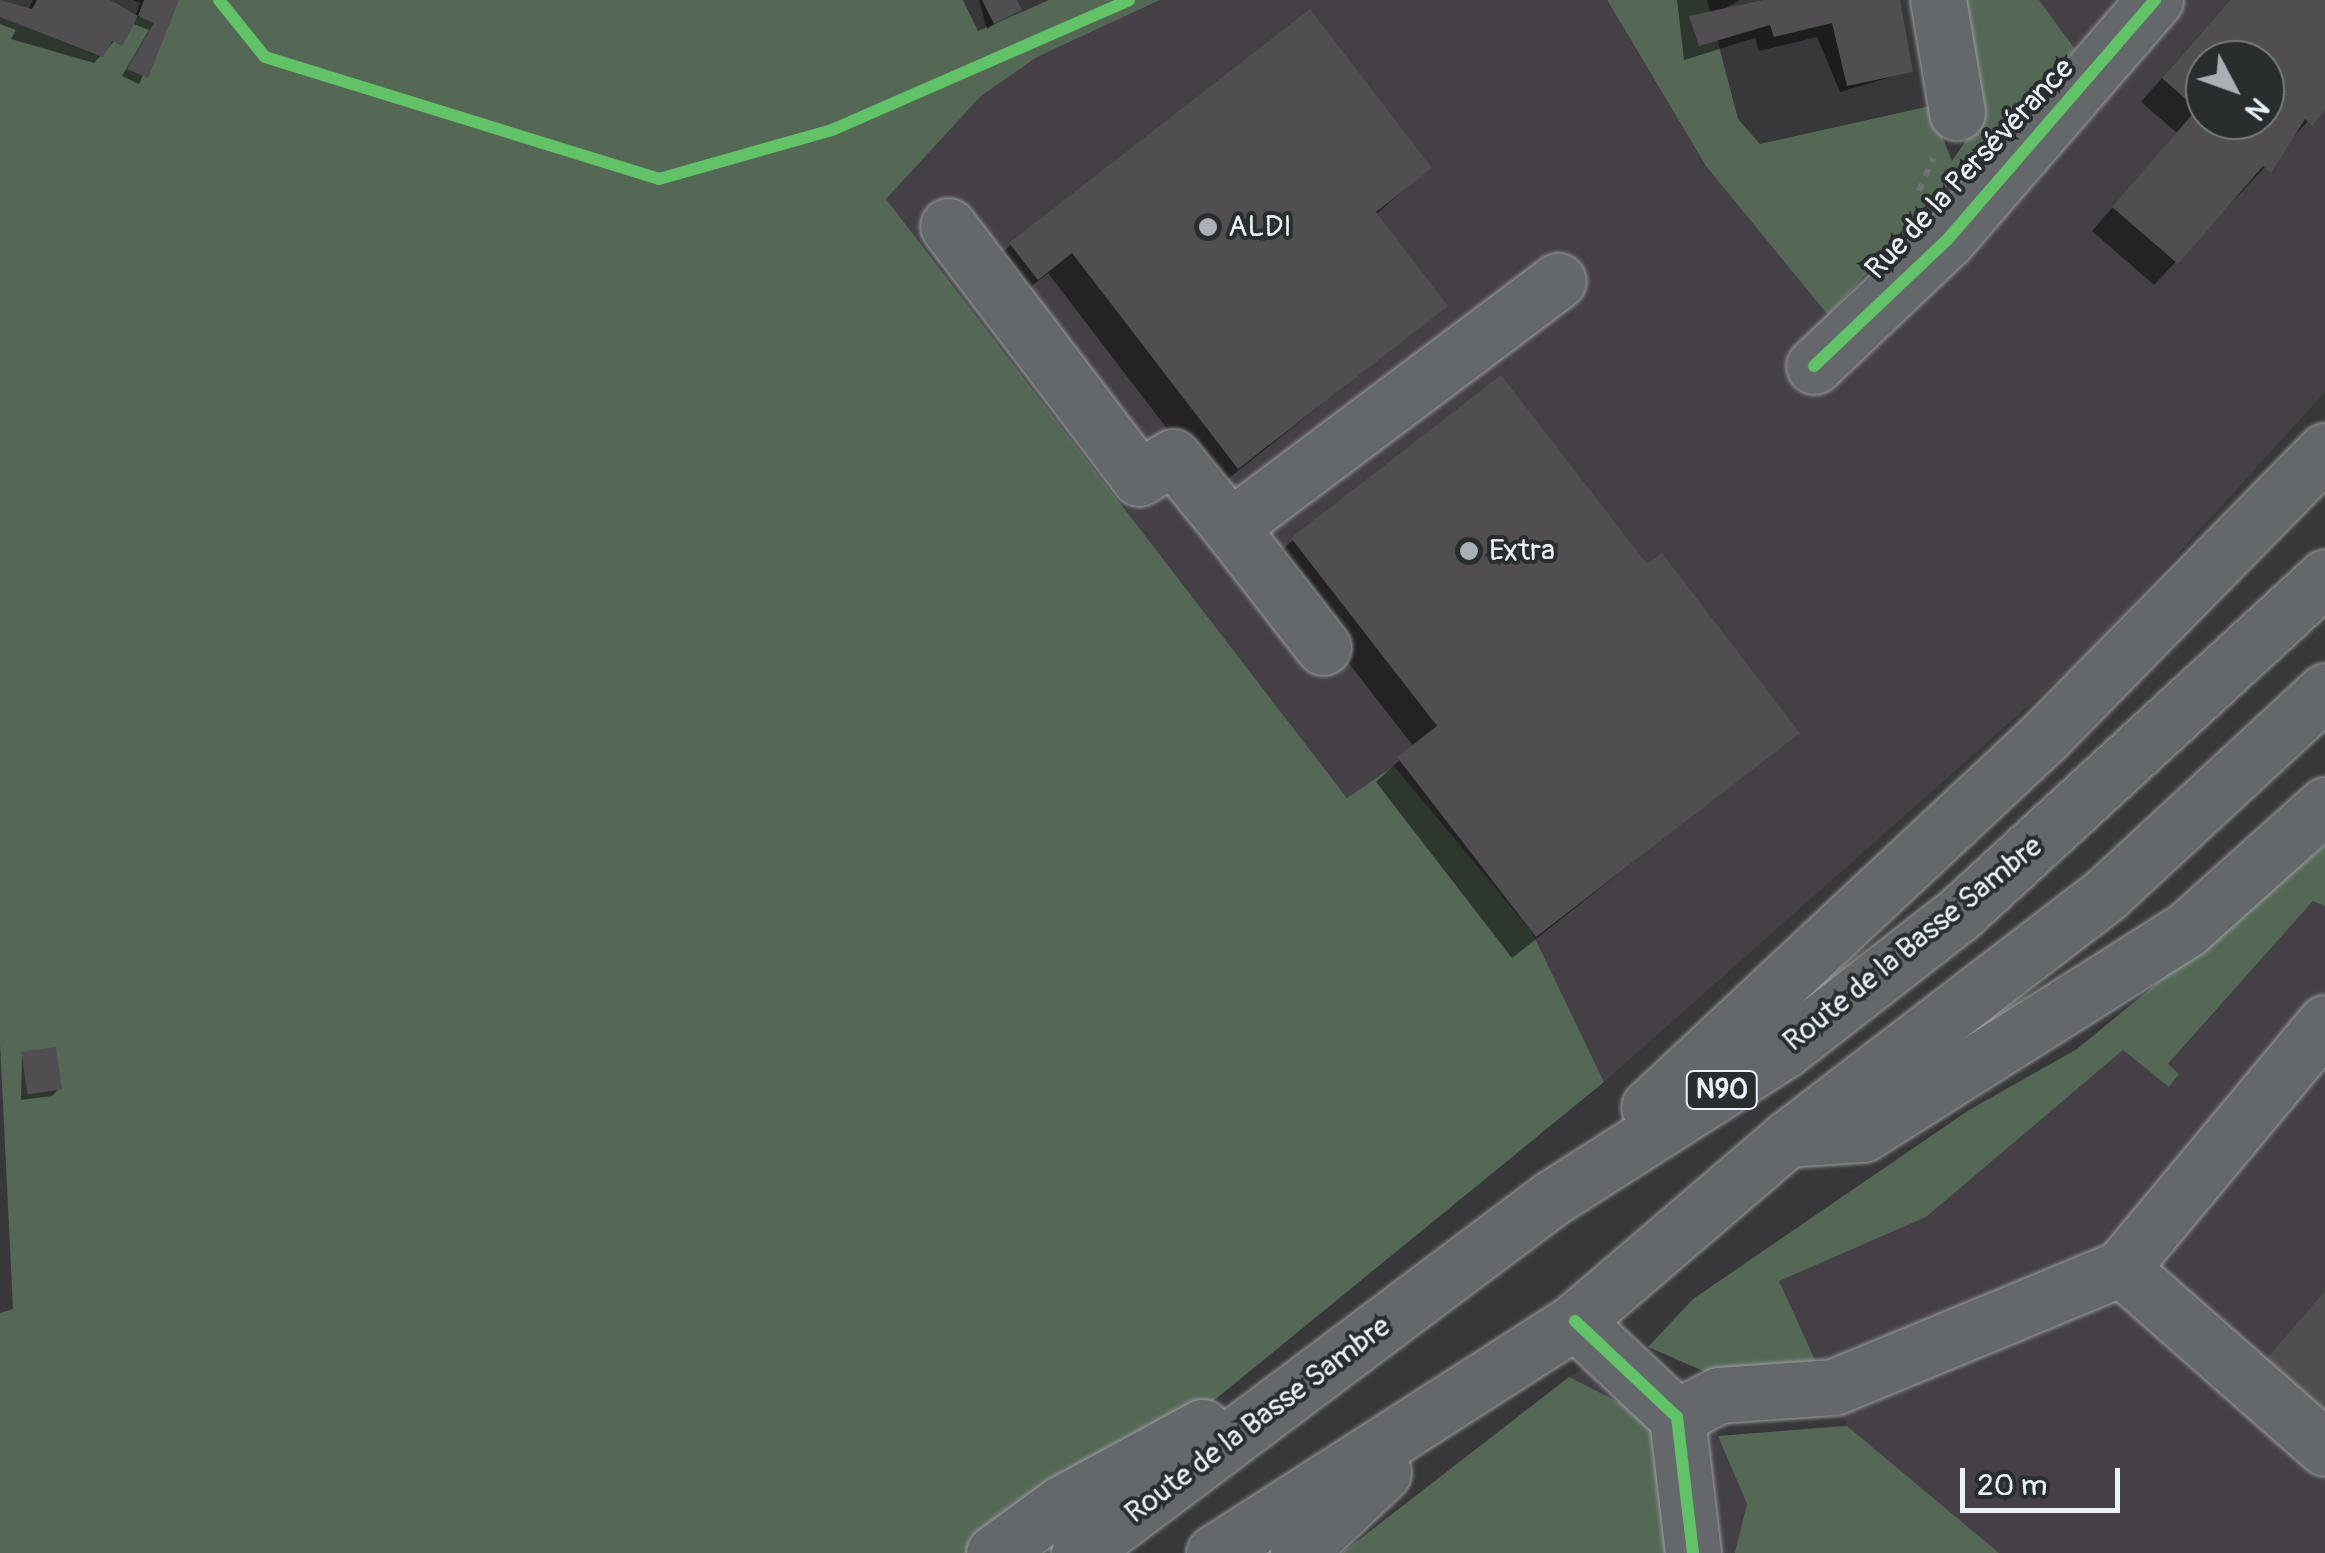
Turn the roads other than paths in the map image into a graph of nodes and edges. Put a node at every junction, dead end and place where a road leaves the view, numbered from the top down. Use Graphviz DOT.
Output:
graph roads {
  1 [pos="1938,0"];
  2 [pos="2150,2"];
  3 [pos="1956,112"];
  4 [pos="948,226"];
  5 [pos="1558,280"];
  6 [pos="1814,366"];
  7 [pos="2325,451"];
  8 [pos="1230,528"];
  9 [pos="2325,576"];
  10 [pos="1324,647"];
  11 [pos="2325,691"];
  12 [pos="2325,805"];
  13 [pos="2325,1024"];
  14 [pos="1787,1139"];
  15 [pos="1552,1198"];
  16 [pos="2122,1268"];
  17 [pos="1575,1321"];
  18 [pos="1380,1330"];
  19 [pos="1489,1374"];
  20 [pos="1677,1417"];
  21 [pos="2325,1448"];
  22 [pos="994,1553"];
  23 [pos="1079,1553"];
  24 [pos="1214,1553"];
  25 [pos="1298,1553"];
  26 [pos="1693,1553"];
  1 -- 3 [label="main road"];
  2 -- 6 [label="main road, Rue de la Persévérance"];
  4 -- 8 [label="main road"];
  5 -- 8 [label="main road"];
  7 -- 15 [label="main road"];
  8 -- 10 [label="main road"];
  9 -- 15 [label="main road, Route de la Basse Sambre / N90"];
  11 -- 14 [label="main road, N90"];
  12 -- 14 [label="main road"];
  13 -- 16 [label="main road"];
  14 -- 17 [label="main road, N90"];
  15 -- 18 [label="main road, Route de la Basse Sambre / N90"];
  16 -- 20 [label="main road"];
  16 -- 21 [label="main road"];
  17 -- 19 [label="main road, N90"];
  17 -- 20 [label="main road"];
  18 -- 22 [label="main road"];
  18 -- 23 [label="main road, Route de la Basse Sambre / N90"];
  19 -- 24 [label="main road, N90"];
  19 -- 25 [label="main road"];
  20 -- 26 [label="main road"];
}
